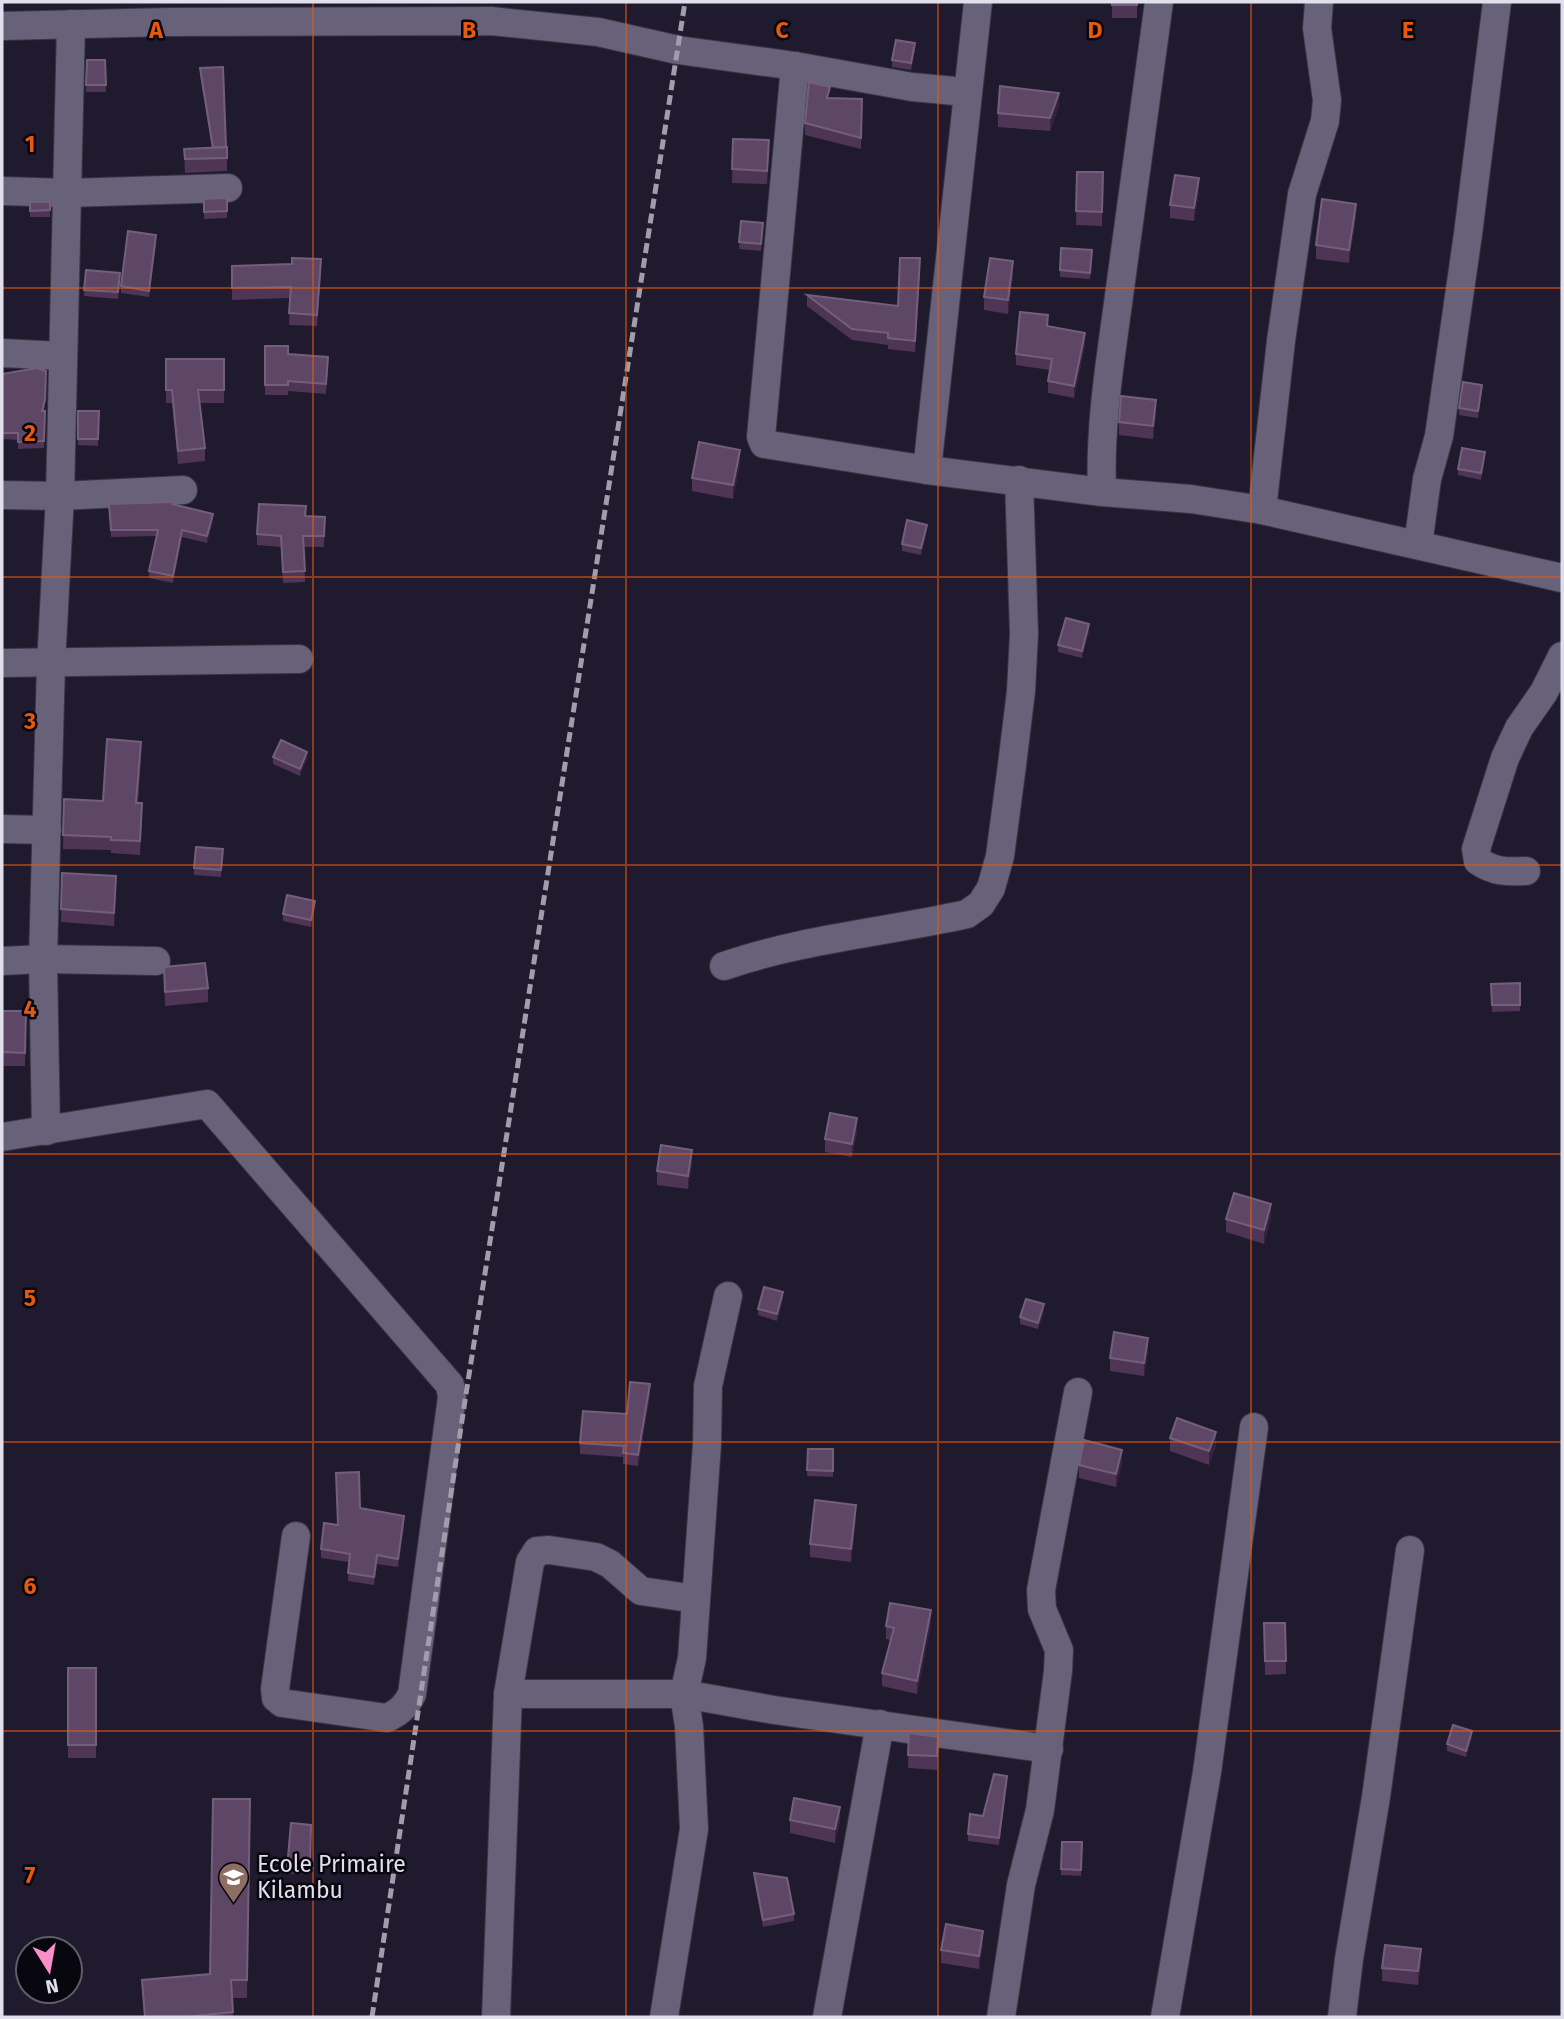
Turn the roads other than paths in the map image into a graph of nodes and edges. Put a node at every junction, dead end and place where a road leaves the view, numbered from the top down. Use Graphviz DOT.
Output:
graph roads {
  1 [pos="978,2"];
  2 [pos="1159,2"];
  3 [pos="1319,2"];
  4 [pos="1496,2"];
  5 [pos="170,12"];
  6 [pos="71,24"];
  7 [pos="2,26"];
  8 [pos="795,66"];
  9 [pos="966,92"];
  10 [pos="228,188"];
  11 [pos="2,191"];
  12 [pos="67,193"];
  13 [pos="2,353"];
  14 [pos="63,356"];
  15 [pos="927,470"];
  16 [pos="1019,480"];
  17 [pos="183,490"];
  18 [pos="1102,492"];
  19 [pos="2,495"];
  20 [pos="60,496"];
  21 [pos="1262,510"];
  22 [pos="1418,545"];
  23 [pos="1562,578"];
  24 [pos="1562,656"];
  25 [pos="299,659"];
  26 [pos="2,663"];
  27 [pos="51,664"];
  28 [pos="2,830"];
  29 [pos="47,830"];
  30 [pos="1526,871"];
  31 [pos="43,959"];
  32 [pos="2,961"];
  33 [pos="156,961"];
  34 [pos="724,966"];
  35 [pos="46,1131"];
  36 [pos="2,1137"];
  37 [pos="727,1296"];
  38 [pos="1079,1392"];
  39 [pos="1254,1427"];
  40 [pos="296,1536"];
  41 [pos="1410,1550"];
  42 [pos="696,1599"];
  43 [pos="508,1694"];
  44 [pos="684,1694"];
  45 [pos="880,1724"];
  46 [pos="1049,1749"];
  47 [pos="496,2017"];
  48 [pos="664,2017"];
  49 [pos="827,2017"];
  50 [pos="1001,2017"];
  51 [pos="1165,2017"];
  52 [pos="1342,2017"];
  1 -- 9 [label="street"];
  2 -- 18 [label="street"];
  3 -- 21 [label="street"];
  4 -- 22 [label="street"];
  5 -- 6 [label="street"];
  5 -- 8 [label="street"];
  6 -- 7 [label="street"];
  6 -- 12 [label="street"];
  8 -- 9 [label="street"];
  8 -- 15 [label="street"];
  9 -- 15 [label="street"];
  10 -- 12 [label="street"];
  11 -- 12 [label="street"];
  12 -- 14 [label="street"];
  13 -- 14 [label="street"];
  14 -- 20 [label="street"];
  15 -- 16 [label="street"];
  16 -- 18 [label="street"];
  16 -- 34 [label="street"];
  17 -- 20 [label="street"];
  18 -- 21 [label="street"];
  19 -- 20 [label="street"];
  20 -- 27 [label="street"];
  21 -- 22 [label="street"];
  22 -- 23 [label="street"];
  24 -- 30 [label="street"];
  25 -- 27 [label="street"];
  26 -- 27 [label="street"];
  27 -- 29 [label="street"];
  28 -- 29 [label="street"];
  29 -- 31 [label="street"];
  31 -- 32 [label="street"];
  31 -- 33 [label="street"];
  31 -- 35 [label="street"];
  35 -- 36 [label="street"];
  35 -- 40 [label="street"];
  37 -- 42 [label="street"];
  38 -- 46 [label="street"];
  39 -- 51 [label="street"];
  41 -- 52 [label="street"];
  42 -- 43 [label="street"];
  42 -- 44 [label="street"];
  43 -- 44 [label="street"];
  43 -- 47 [label="street"];
  44 -- 45 [label="street"];
  44 -- 48 [label="street"];
  45 -- 46 [label="street"];
  45 -- 49 [label="street"];
  46 -- 50 [label="street"];
}
